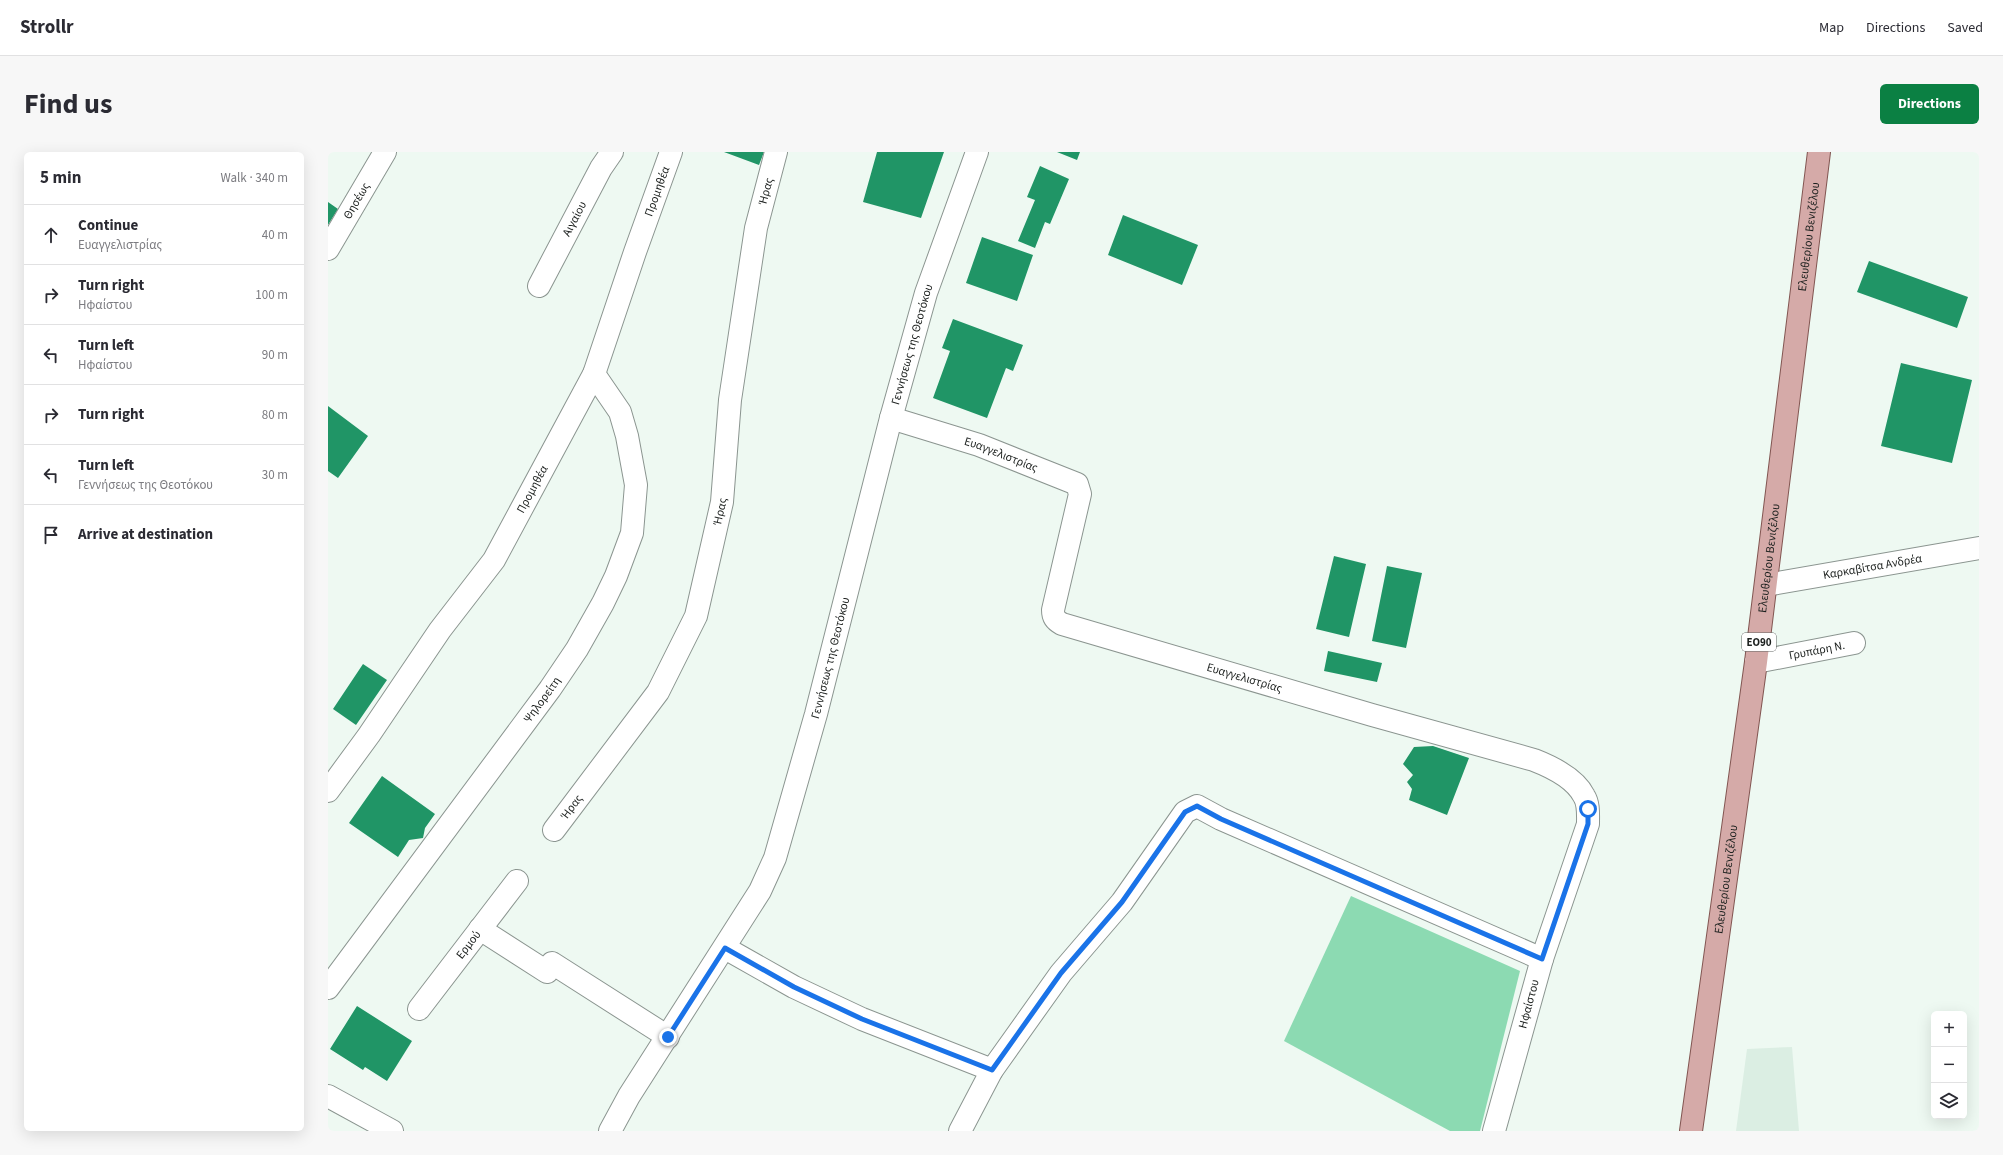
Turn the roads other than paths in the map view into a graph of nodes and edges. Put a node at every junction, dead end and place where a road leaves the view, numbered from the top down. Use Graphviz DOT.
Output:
graph roads {
  1 [pos="385,152"];
  2 [pos="612,152"];
  3 [pos="672,152"];
  4 [pos="776,152"];
  5 [pos="977,152"];
  6 [pos="1819,152"];
  7 [pos="328,249"];
  8 [pos="539,286"];
  9 [pos="594,374"];
  10 [pos="891,418"];
  11 [pos="1979,548"];
  12 [pos="1766,585"];
  13 [pos="1854,644"];
  14 [pos="1756,662"];
  15 [pos="328,791"];
  16 [pos="554,830"];
  17 [pos="517,881"];
  18 [pos="480,928"];
  19 [pos="725,948"];
  20 [pos="1542,959"];
  21 [pos="328,988"];
  22 [pos="419,1009"];
  23 [pos="668,1037"];
  24 [pos="992,1070"];
  25 [pos="328,1096"];
  26 [pos="392,1131"];
  27 [pos="610,1131"];
  28 [pos="960,1131"];
  29 [pos="1494,1131"];
  30 [pos="1691,1131"];
  1 -- 7 [label="street, Θησέως"];
  2 -- 8 [label="street, Αιγαίου"];
  3 -- 9 [label="street, Προμηθέα"];
  4 -- 16 [label="street, Ήρας"];
  5 -- 10 [label="street, Γεννήσεως της Θεοτόκου"];
  6 -- 12 [label="main road, Ελευθερίου Βενιζέλου / ΕΟ90"];
  9 -- 15 [label="street, Προμηθέα"];
  9 -- 21 [label="street, Ψηλορείτη"];
  10 -- 19 [label="street, Γεννήσεως της Θεοτόκου"];
  10 -- 20 [label="street, Ευαγγελιστρίας"];
  11 -- 12 [label="street, Καρκαβίτσα Ανδρέα"];
  12 -- 14 [label="main road, Ελευθερίου Βενιζέλου / ΕΟ90"];
  13 -- 14 [label="street, Γρυπάρη Ν."];
  14 -- 30 [label="main road, Ελευθερίου Βενιζέλου / ΕΟ90"];
  17 -- 18 [label="street, Ερμού"];
  18 -- 22 [label="street, Ερμού"];
  18 -- 23 [label="street"];
  19 -- 23 [label="street, Γεννήσεως της Θεοτόκου"];
  19 -- 24 [label="street"];
  20 -- 24 [label="street"];
  20 -- 29 [label="street, Ηφαίστου"];
  23 -- 27 [label="street, Γεννήσεως της Θεοτόκου"];
  24 -- 28 [label="street"];
  25 -- 26 [label="street"];
}
